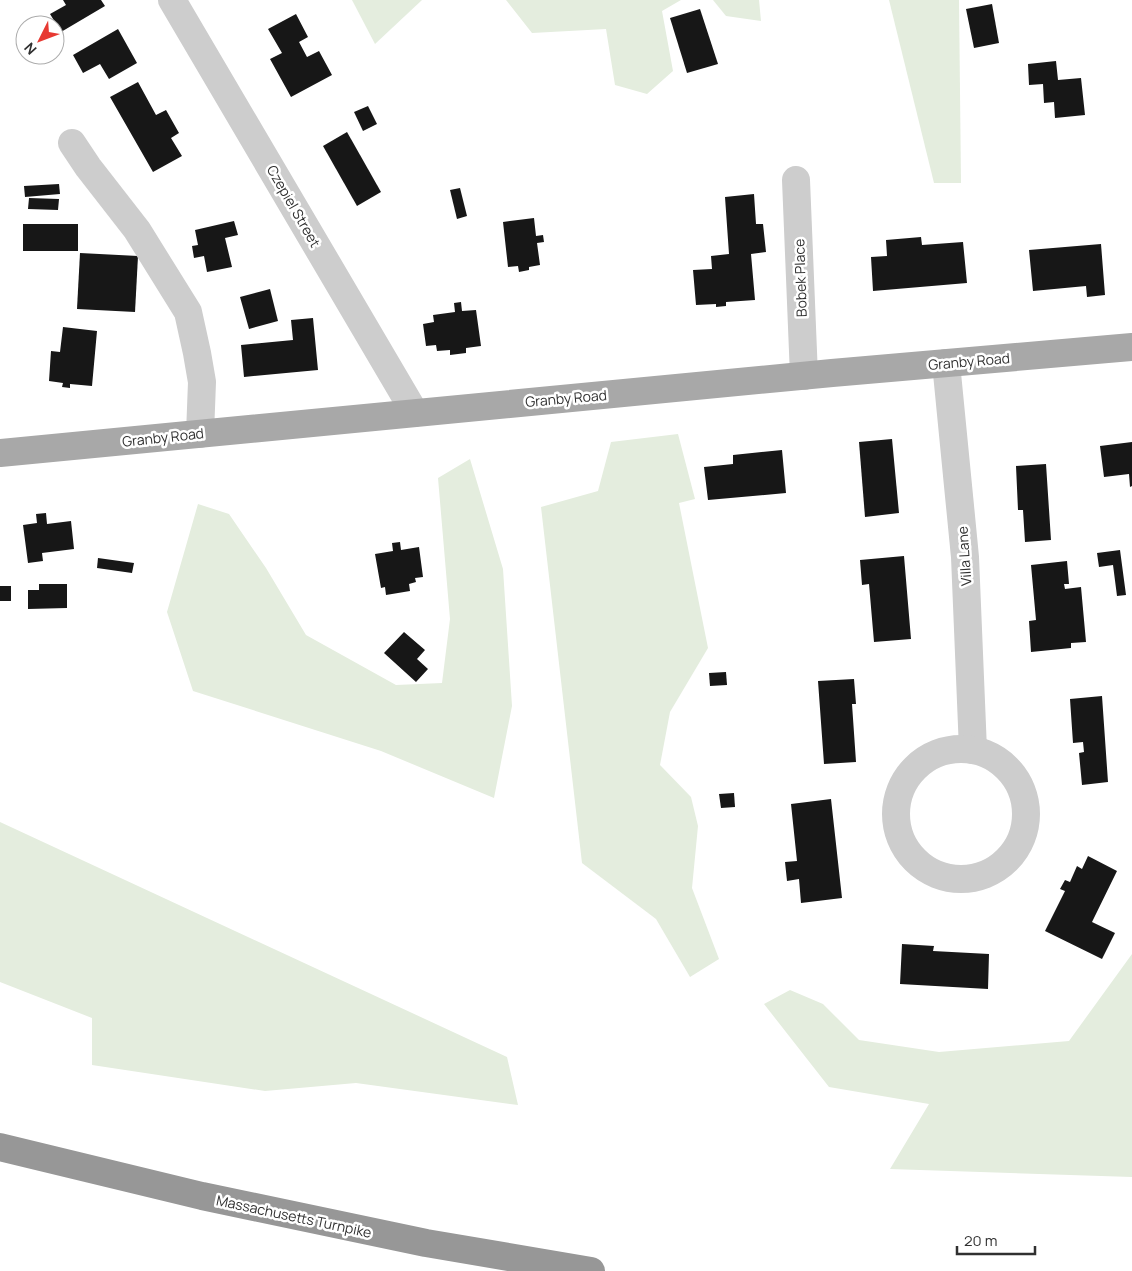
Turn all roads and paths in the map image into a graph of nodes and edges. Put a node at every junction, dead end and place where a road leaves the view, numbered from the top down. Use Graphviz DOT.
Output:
graph roads {
  1 [pos="172,0"];
  2 [pos="72,143"];
  3 [pos="796,180"];
  4 [pos="1132,347"];
  5 [pos="946,363"];
  6 [pos="804,376"];
  7 [pos="415,413"];
  8 [pos="200,434"];
  9 [pos="0,453"];
  10 [pos="973,750"];
  11 [pos="0,1147"];
  12 [pos="591,1271"];
  1 -- 7 [label="street, Czepiel Street"];
  2 -- 8 [label="street"];
  3 -- 6 [label="street, Bobek Place"];
  4 -- 5 [label="main road, Granby Road"];
  5 -- 6 [label="main road, Granby Road"];
  5 -- 10 [label="street, Villa Lane"];
  6 -- 7 [label="main road, Granby Road"];
  7 -- 8 [label="main road, Granby Road"];
  8 -- 9 [label="main road, Granby Road"];
  10 -- 10 [label="street"];
  11 -- 12 [label="highway, Massachusetts Turnpike"];
}
